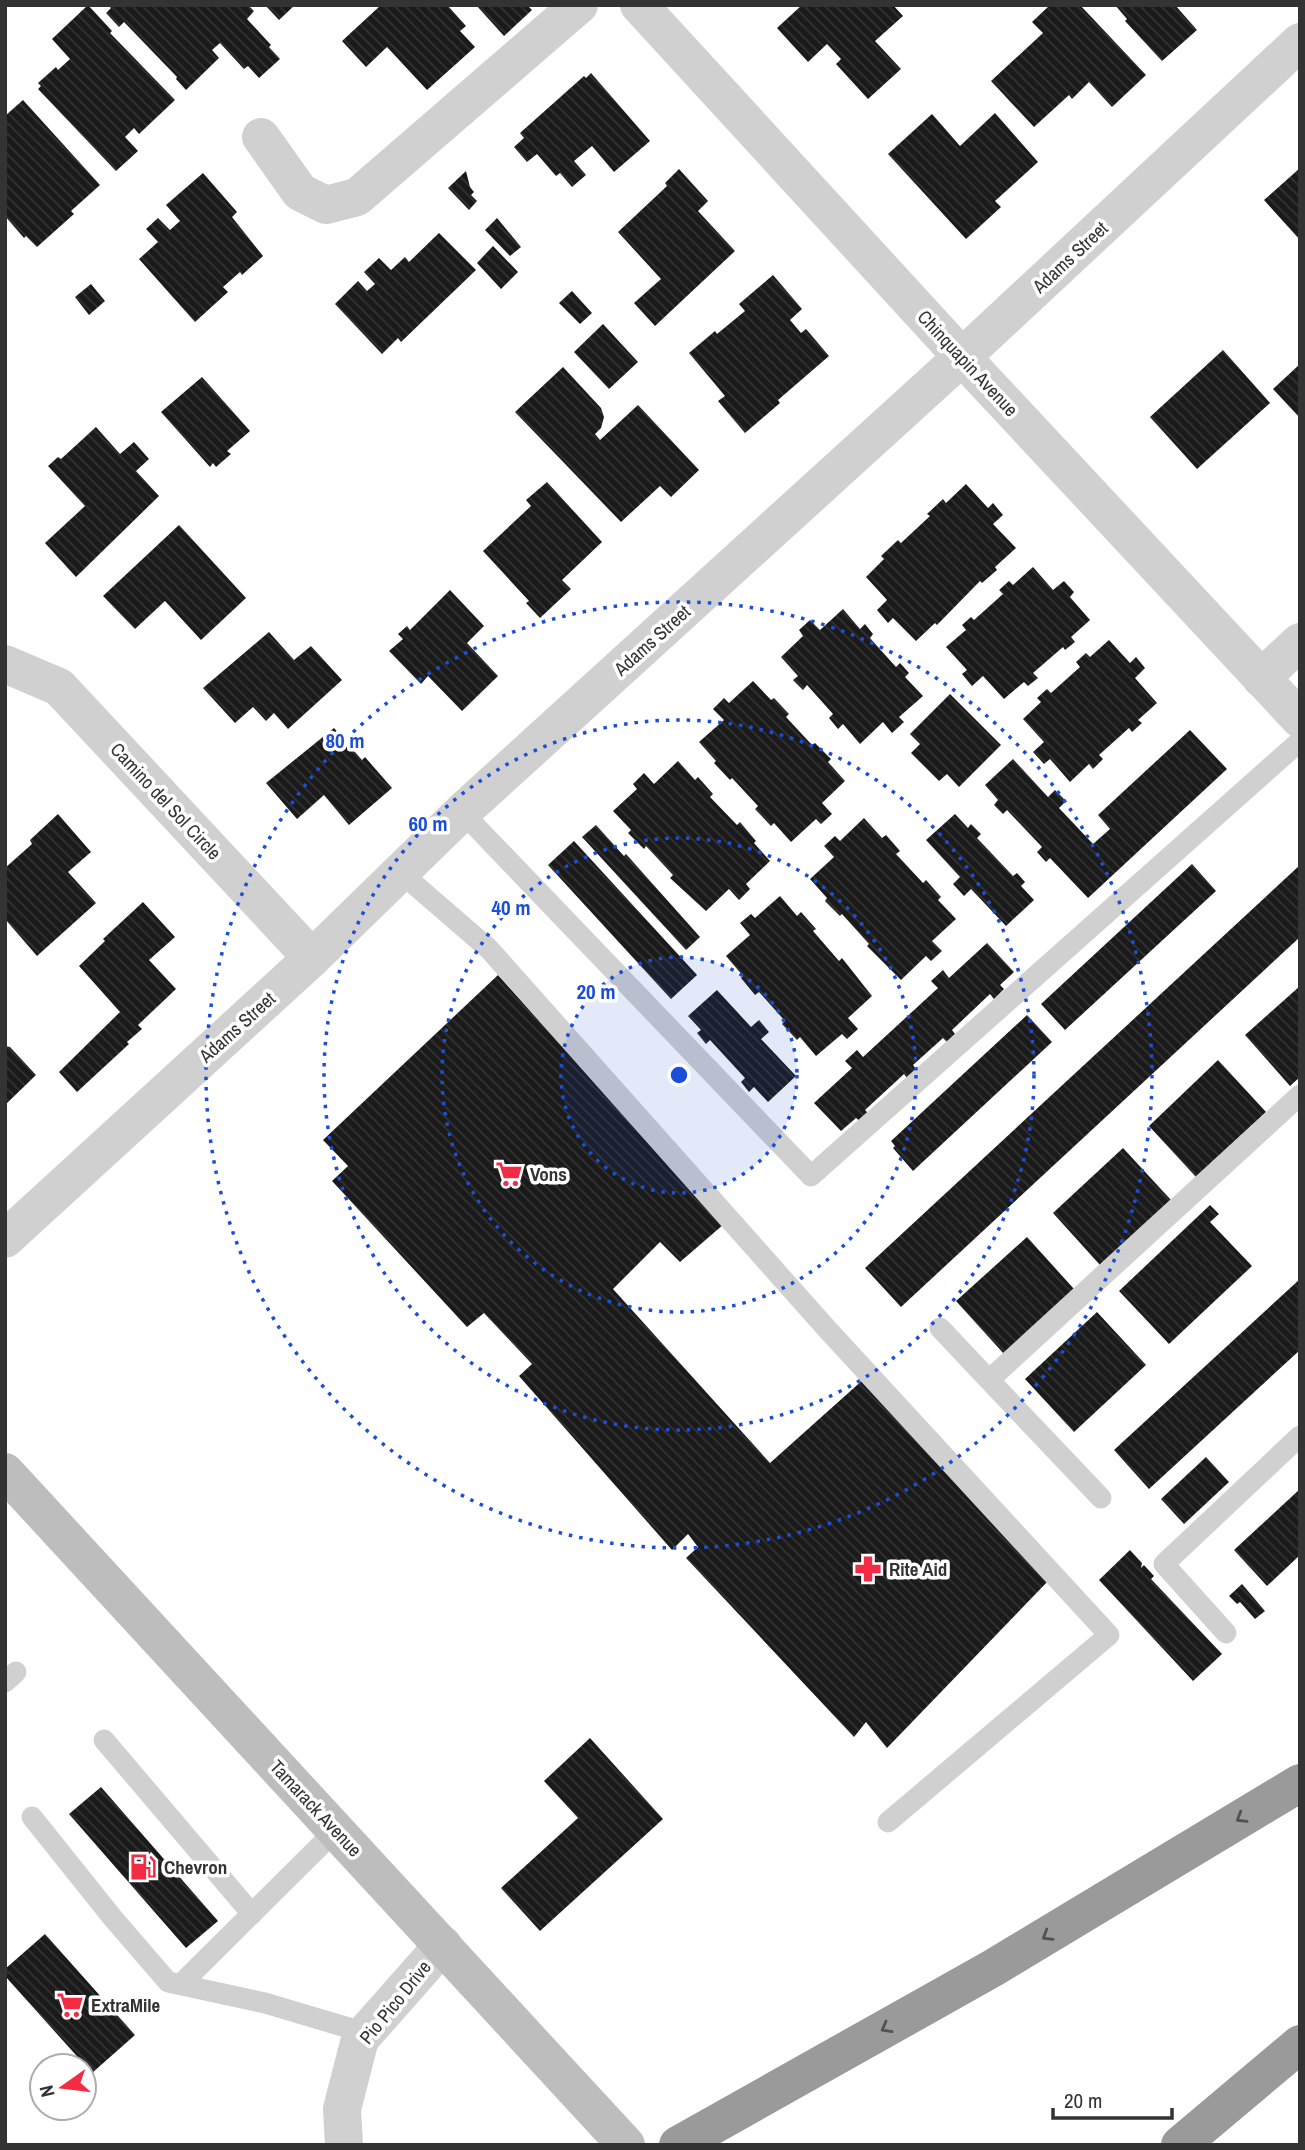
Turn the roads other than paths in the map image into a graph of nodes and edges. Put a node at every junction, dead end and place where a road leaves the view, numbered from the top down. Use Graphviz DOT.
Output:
graph roads {
  1 [pos="579,5"];
  2 [pos="639,5"];
  3 [pos="1300,42"];
  4 [pos="261,137"];
  5 [pos="962,358"];
  6 [pos="1300,642"];
  7 [pos="5,664"];
  8 [pos="1261,678"];
  9 [pos="1300,719"];
  10 [pos="1300,741"];
  11 [pos="462,812"];
  12 [pos="400,872"];
  13 [pos="312,958"];
  14 [pos="1300,1095"];
  15 [pos="5,1239"];
  16 [pos="940,1328"];
  17 [pos="989,1380"];
  18 [pos="1300,1436"];
  19 [pos="5,1472"];
  20 [pos="1101,1498"];
  21 [pos="1226,1633"];
  22 [pos="104,1740"];
  23 [pos="1300,1783"];
  24 [pos="32,1817"];
  25 [pos="888,1822"];
  26 [pos="337,1829"];
  27 [pos="252,1914"];
  28 [pos="443,1945"];
  29 [pos="181,1984"];
  30 [pos="366,2033"];
  31 [pos="1300,2044"];
  32 [pos="344,2145"];
  33 [pos="626,2145"];
  34 [pos="678,2145"];
  35 [pos="1180,2145"];
  1 -- 4 [label="street"];
  2 -- 5 [label="street, Chinquapin Avenue"];
  3 -- 5 [label="street, Adams Street"];
  5 -- 8 [label="street, Chinquapin Avenue"];
  5 -- 11 [label="street, Adams Street"];
  6 -- 8 [label="street"];
  7 -- 13 [label="street, Camino del Sol Circle"];
  8 -- 9 [label="street, Chinquapin Avenue"];
  10 -- 11 [label="lane"];
  11 -- 12 [label="street, Adams Street"];
  12 -- 13 [label="street, Adams Street"];
  12 -- 25 [label="lane"];
  13 -- 15 [label="street, Adams Street"];
  14 -- 17 [label="lane"];
  16 -- 17 [label="lane"];
  17 -- 20 [label="lane"];
  18 -- 21 [label="lane"];
  19 -- 26 [label="main road, Tamarack Avenue"];
  22 -- 27 [label="lane"];
  23 -- 34 [label="highway, one-way"];
  24 -- 29 [label="lane"];
  26 -- 27 [label="lane"];
  26 -- 28 [label="main road, Tamarack Avenue"];
  27 -- 29 [label="lane"];
  28 -- 30 [label="street, Pio Pico Drive"];
  28 -- 33 [label="main road, Tamarack Avenue"];
  29 -- 30 [label="lane"];
  30 -- 32 [label="street, Pio Pico Drive"];
  31 -- 35 [label="highway"];
}
